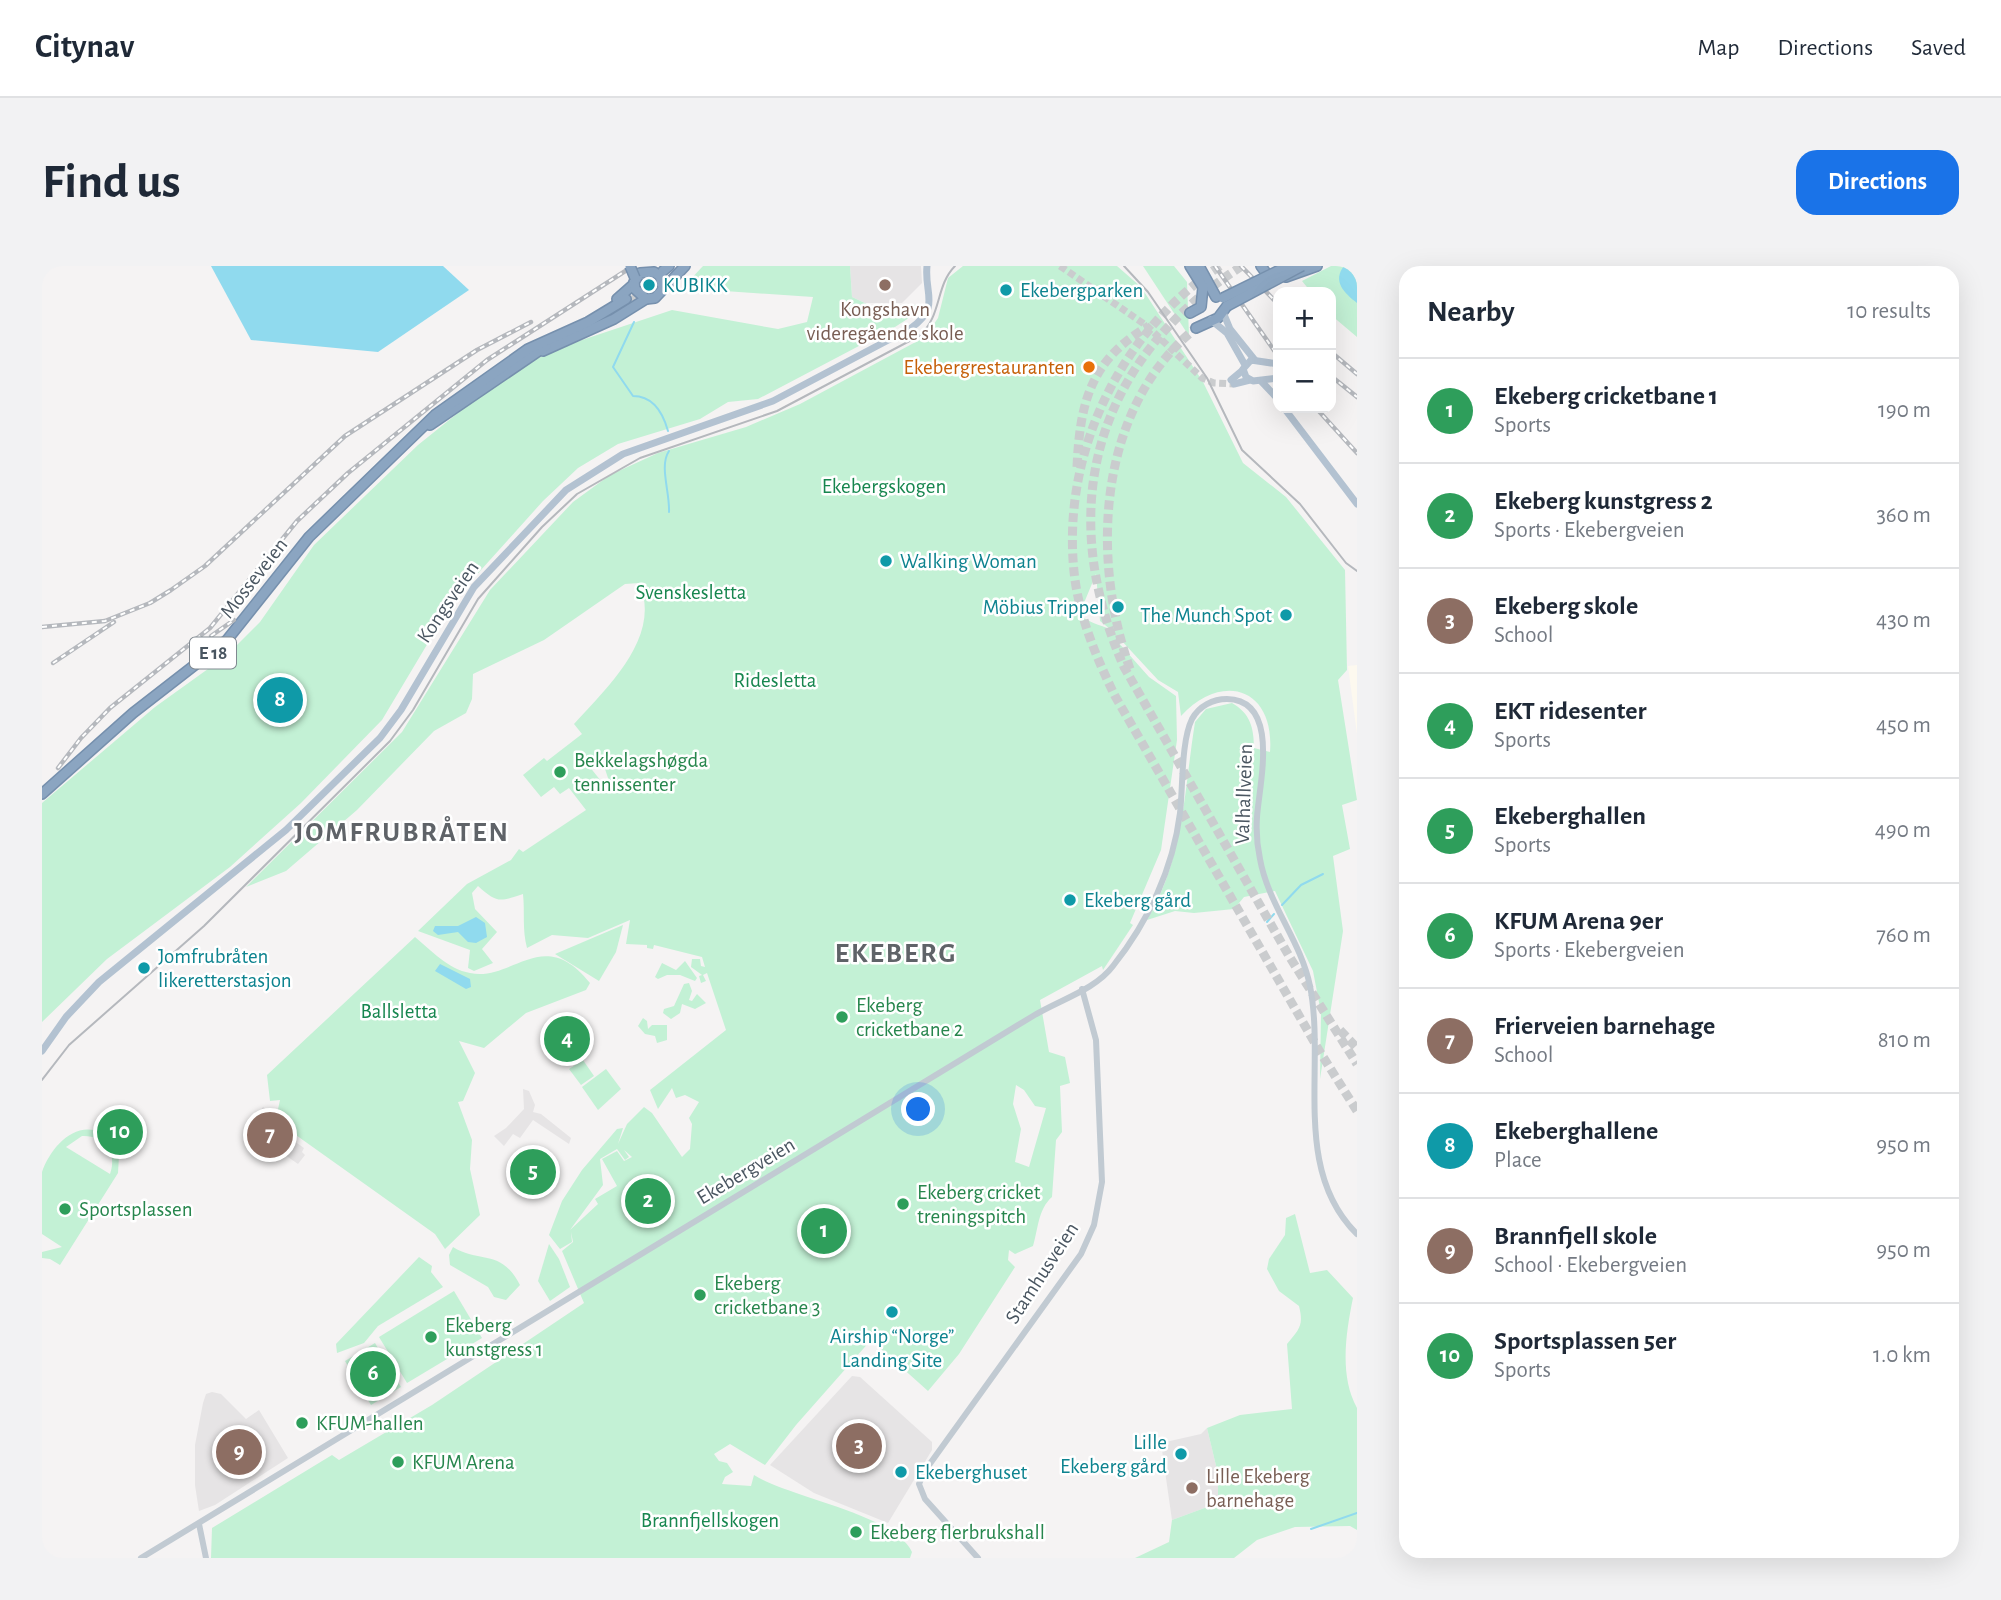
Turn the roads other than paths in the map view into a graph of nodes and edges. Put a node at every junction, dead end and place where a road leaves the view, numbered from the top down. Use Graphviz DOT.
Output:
graph roads {
  1 [pos="630,266"];
  2 [pos="676,266"];
  3 [pos="685,266"];
  4 [pos="927,266"];
  5 [pos="1191,266"];
  6 [pos="1199,266"];
  7 [pos="1261,266"];
  8 [pos="1288,266"];
  9 [pos="1302,266"];
  10 [pos="1317,266"];
  11 [pos="655,269"];
  12 [pos="1273,270"];
  13 [pos="635,280"];
  14 [pos="663,287"];
  15 [pos="646,299"];
  16 [pos="628,301"];
  17 [pos="1222,303"];
  18 [pos="1202,304"];
  19 [pos="1190,313"];
  20 [pos="1211,319"];
  21 [pos="1196,328"];
  22 [pos="529,352"];
  23 [pos="1254,359"];
  24 [pos="1273,363"];
  25 [pos="1244,367"];
  26 [pos="1273,379"];
  27 [pos="1251,380"];
  28 [pos="1261,381"];
  29 [pos="1273,394"];
  30 [pos="1292,413"];
  31 [pos="1357,504"];
  32 [pos="42,794"];
  33 [pos="1082,989"];
  34 [pos="42,1051"];
  35 [pos="1357,1234"];
  36 [pos="199,1524"];
  37 [pos="141,1558"];
  38 [pos="205,1558"];
  39 [pos="978,1558"];
  1 -- 13 [label="highway, bridge"];
  2 -- 11 [label="highway, E 18"];
  3 -- 14 [label="highway, E 18"];
  4 -- 34 [label="main road, Kongsveien"];
  5 -- 18 [label="highway"];
  6 -- 17 [label="highway"];
  7 -- 12 [label="highway"];
  8 -- 17 [label="highway, bridge"];
  9 -- 17 [label="highway, bridge"];
  10 -- 12 [label="highway"];
  11 -- 13 [label="highway, E 18"];
  11 -- 14 [label="highway"];
  13 -- 15 [label="highway"];
  13 -- 22 [label="highway, E 18"];
  14 -- 15 [label="highway, E 18"];
  15 -- 22 [label="highway, E 18"];
  16 -- 22 [label="highway, Mosseveien / E 18"];
  17 -- 18 [label="highway"];
  17 -- 20 [label="highway"];
  17 -- 23 [label="main road"];
  18 -- 19 [label="highway"];
  18 -- 20 [label="highway"];
  20 -- 21 [label="highway"];
  20 -- 25 [label="main road"];
  22 -- 32 [label="highway, Mosseveien / E 18"];
  23 -- 24 [label="main road"];
  23 -- 25 [label="main road"];
  25 -- 27 [label="main road"];
  25 -- 27 [label="main road"];
  26 -- 28 [label="main road"];
  27 -- 28 [label="main road"];
  28 -- 29 [label="main road"];
  30 -- 31 [label="main road"];
  33 -- 35 [label="street, Valhallveien"];
  33 -- 36 [label="street, Ekebergveien"];
  33 -- 39 [label="street, Stamhusveien"];
  36 -- 37 [label="street, Ekebergveien"];
  36 -- 38 [label="street"];
}
